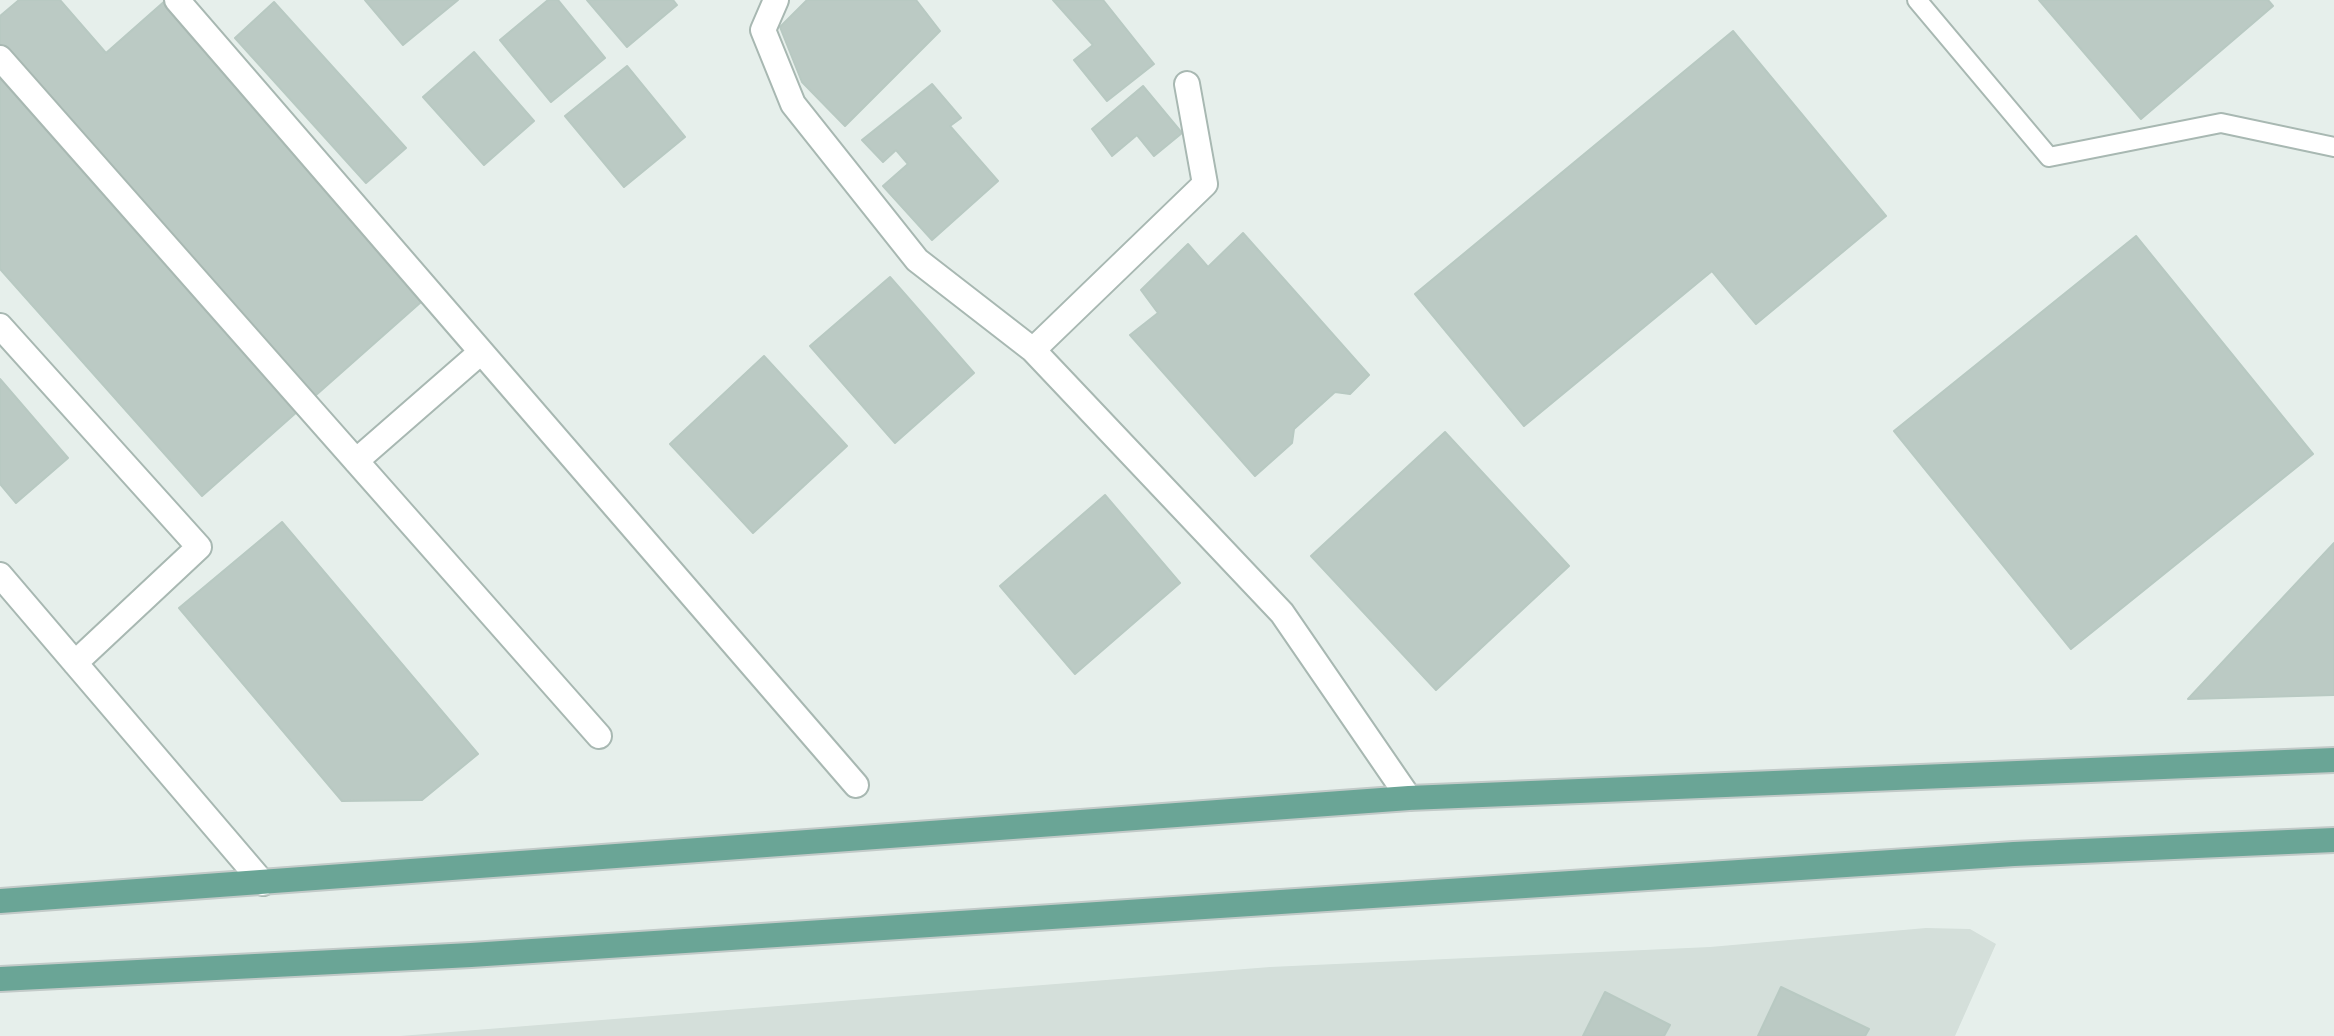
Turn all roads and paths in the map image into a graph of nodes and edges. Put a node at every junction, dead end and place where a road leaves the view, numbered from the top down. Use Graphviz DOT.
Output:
graph roads {
  1 [pos="177,0"];
  2 [pos="776,0"];
  3 [pos="1917,0"];
  4 [pos="0,58"];
  5 [pos="1187,84"];
  6 [pos="2334,147"];
  7 [pos="0,326"];
  8 [pos="1033,350"];
  9 [pos="481,352"];
  10 [pos="356,461"];
  11 [pos="0,575"];
  12 [pos="75,663"];
  13 [pos="599,736"];
  14 [pos="2334,760"];
  15 [pos="856,785"];
  16 [pos="1409,798"];
  17 [pos="2334,840"];
  18 [pos="263,883"];
  19 [pos="0,901"];
  20 [pos="0,979"];
  1 -- 9 [label="street"];
  2 -- 8 [label="street"];
  3 -- 6 [label="lane"];
  4 -- 10 [label="street"];
  5 -- 8 [label="street"];
  7 -- 12 [label="street"];
  8 -- 16 [label="street"];
  9 -- 10 [label="street"];
  9 -- 15 [label="street"];
  10 -- 13 [label="street"];
  11 -- 12 [label="street"];
  12 -- 18 [label="street"];
  14 -- 16 [label="main road"];
  16 -- 18 [label="main road"];
  17 -- 20 [label="main road"];
  18 -- 19 [label="main road"];
}
